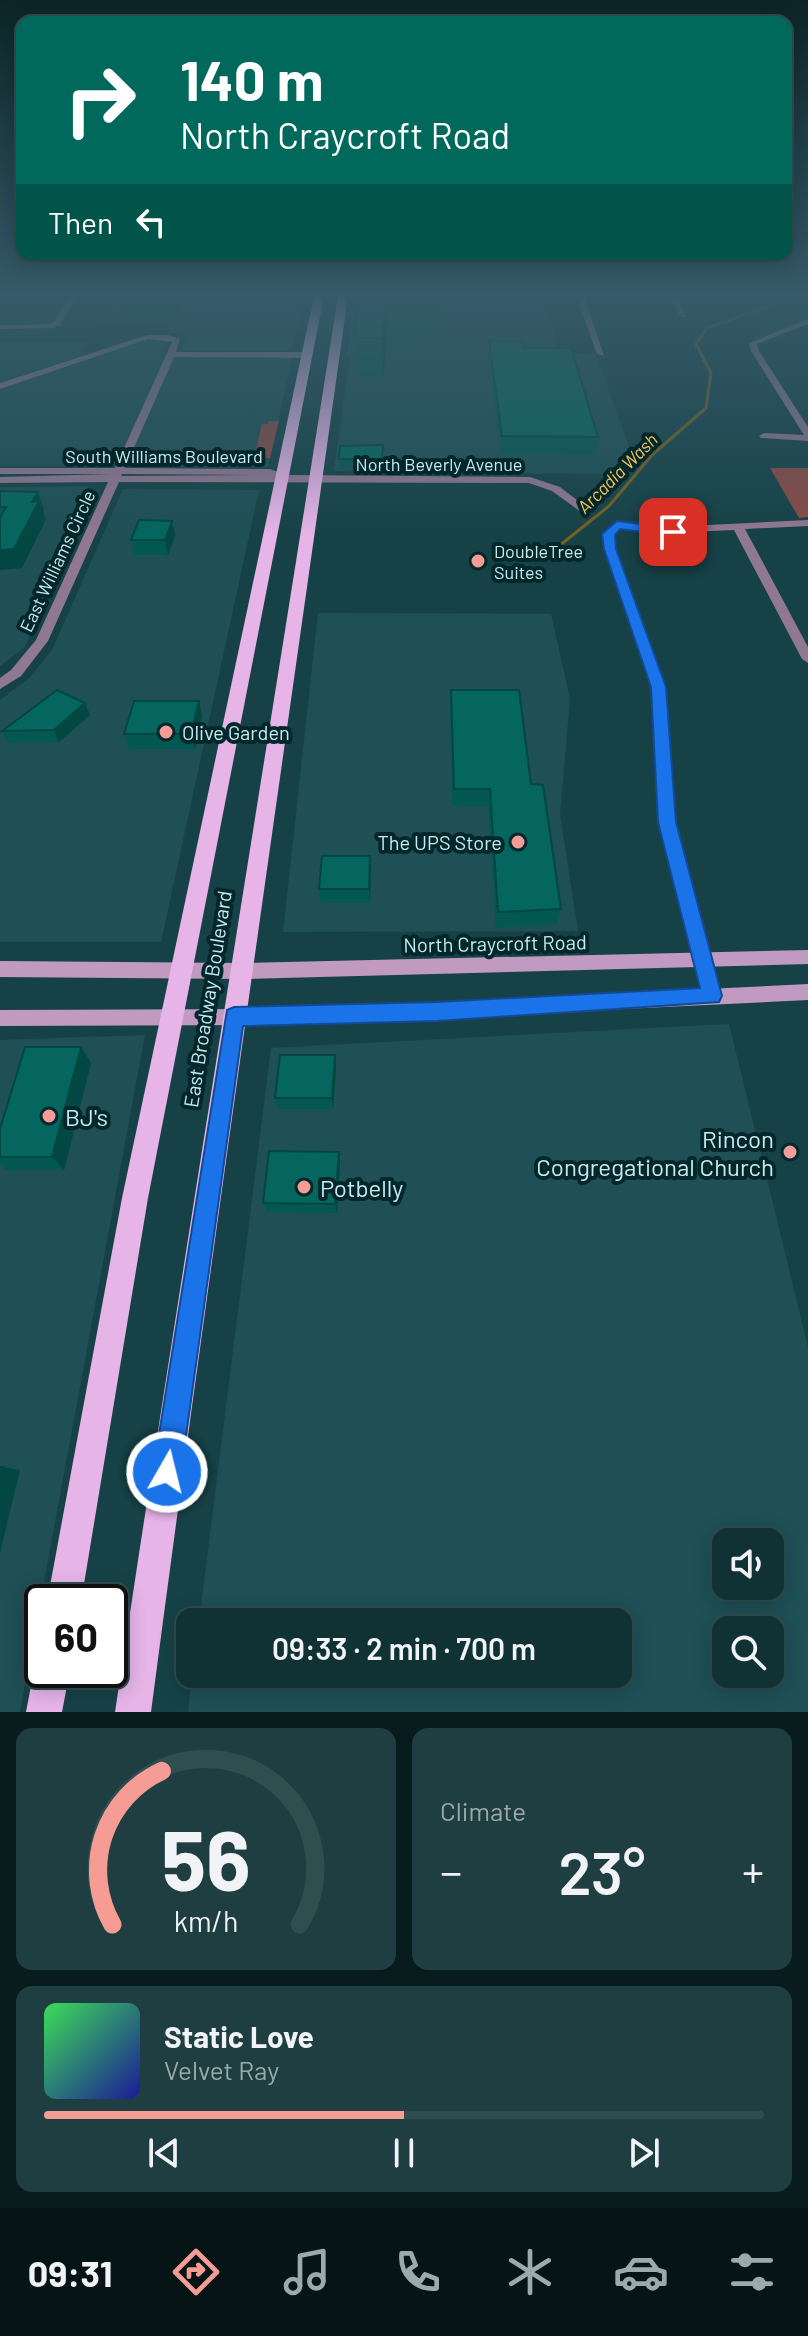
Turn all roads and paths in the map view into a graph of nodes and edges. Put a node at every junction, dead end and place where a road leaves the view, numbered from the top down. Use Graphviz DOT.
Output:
graph roads {
  1 [pos="30,376"];
  2 [pos="162,376"];
  3 [pos="316,376"];
  4 [pos="320,376"];
  5 [pos="771,376"];
  6 [pos="0,386"];
  7 [pos="764,436"];
  8 [pos="808,436"];
  9 [pos="0,471"];
  10 [pos="116,476"];
  11 [pos="284,478"];
  12 [pos="317,479"];
  13 [pos="0,480"];
  14 [pos="585,510"];
  15 [pos="808,523"];
  16 [pos="738,527"];
  17 [pos="808,659"];
  18 [pos="0,685"];
  19 [pos="808,957"];
  20 [pos="702,960"];
  21 [pos="0,969"];
  22 [pos="182,971"];
  23 [pos="243,971"];
  24 [pos="808,992"];
  25 [pos="712,996"];
  26 [pos="171,1017"];
  27 [pos="234,1017"];
  28 [pos="0,1018"];
  29 [pos="67,1584"];
  30 [pos="49,1688"];
  31 [pos="44,1712"];
  32 [pos="133,1712"];
  1 -- 6 [label="street"];
  2 -- 10 [label="street, East Williams Circle"];
  3 -- 11 [label="main road, East Broadway Boulevard"];
  4 -- 12 [label="main road, East Broadway Boulevard"];
  5 -- 8 [label="street"];
  7 -- 8 [label="street"];
  9 -- 10 [label="street, South Williams Boulevard"];
  10 -- 11 [label="street, South Williams Boulevard"];
  10 -- 13 [label="street, South Williams Boulevard"];
  10 -- 18 [label="street, East Williams Circle"];
  11 -- 12 [label="street, North Beverly Avenue"];
  11 -- 22 [label="main road, East Broadway Boulevard"];
  12 -- 14 [label="street, North Beverly Avenue"];
  12 -- 23 [label="main road, East Broadway Boulevard"];
  15 -- 16 [label="street"];
  16 -- 17 [label="street"];
  16 -- 20 [label="street"];
  19 -- 20 [label="main road, North Craycroft Road"];
  20 -- 23 [label="main road, North Craycroft Road"];
  20 -- 25 [label="street"];
  21 -- 22 [label="main road, North Craycroft Road"];
  22 -- 23 [label="main road, North Craycroft Road"];
  22 -- 26 [label="main road, East Broadway Boulevard"];
  23 -- 27 [label="main road, East Broadway Boulevard"];
  24 -- 25 [label="main road"];
  25 -- 27 [label="main road"];
  26 -- 27 [label="main road"];
  26 -- 28 [label="main road"];
  26 -- 29 [label="main road, East Broadway Boulevard"];
  27 -- 32 [label="main road, East Broadway Boulevard"];
  30 -- 31 [label="main road"];
}
